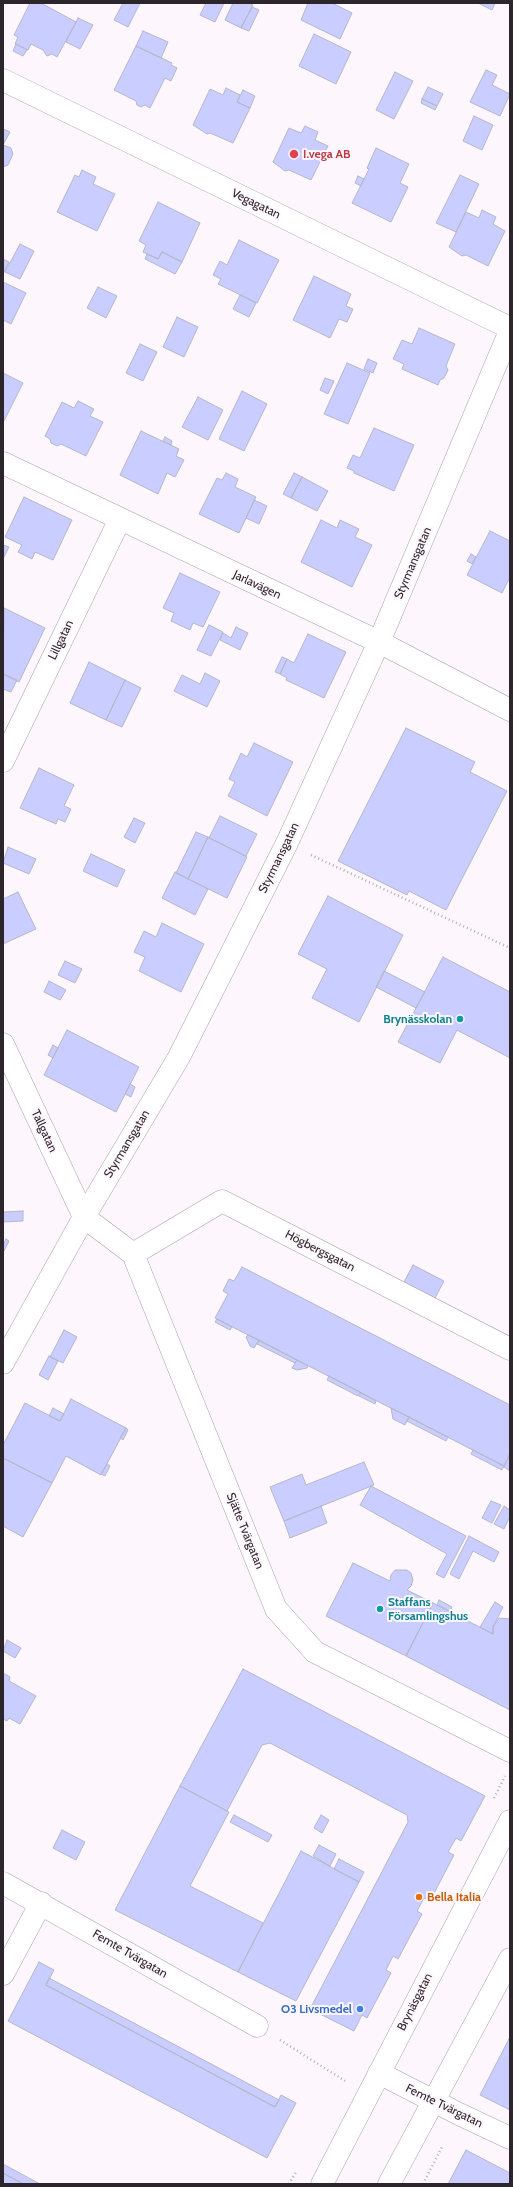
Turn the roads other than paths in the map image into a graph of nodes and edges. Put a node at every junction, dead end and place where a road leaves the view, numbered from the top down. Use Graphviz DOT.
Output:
graph roads {
  1 [pos="3,80"];
  2 [pos="510,328"];
  3 [pos="510,332"];
  4 [pos="3,463"];
  5 [pos="120,519"];
  6 [pos="379,642"];
  7 [pos="510,710"];
  8 [pos="3,760"];
  9 [pos="3,1044"];
  10 [pos="84,1217"];
  11 [pos="133,1254"];
  12 [pos="510,1349"];
  13 [pos="3,1363"];
  14 [pos="510,1751"];
  15 [pos="510,1821"];
  16 [pos="3,1883"];
  17 [pos="41,1903"];
  18 [pos="510,1959"];
  19 [pos="3,1974"];
  20 [pos="257,2026"];
  21 [pos="379,2073"];
  22 [pos="433,2102"];
  23 [pos="510,2138"];
  24 [pos="322,2184"];
  25 [pos="389,2184"];
  1 -- 2 [label="street, Vegagatan"];
  3 -- 6 [label="street, Styrmansgatan"];
  4 -- 5 [label="street, Jarlavägen"];
  5 -- 6 [label="street, Jarlavägen"];
  5 -- 8 [label="street, Lillgatan"];
  6 -- 7 [label="street, Jarlavägen"];
  6 -- 10 [label="street, Styrmansgatan"];
  9 -- 10 [label="street, Tallgatan"];
  10 -- 11 [label="street"];
  10 -- 13 [label="street, Styrmansgatan"];
  11 -- 12 [label="street, Högbergsgatan"];
  11 -- 14 [label="street, Sjätte Tvärgatan"];
  15 -- 21 [label="street, Brynäsgatan"];
  16 -- 17 [label="street, Femte Tvärgatan"];
  17 -- 19 [label="street"];
  17 -- 20 [label="street, Femte Tvärgatan"];
  18 -- 22 [label="street"];
  21 -- 22 [label="street, Femte Tvärgatan"];
  21 -- 24 [label="street, Brynäsgatan"];
  22 -- 23 [label="street, Femte Tvärgatan"];
  22 -- 25 [label="street"];
}
